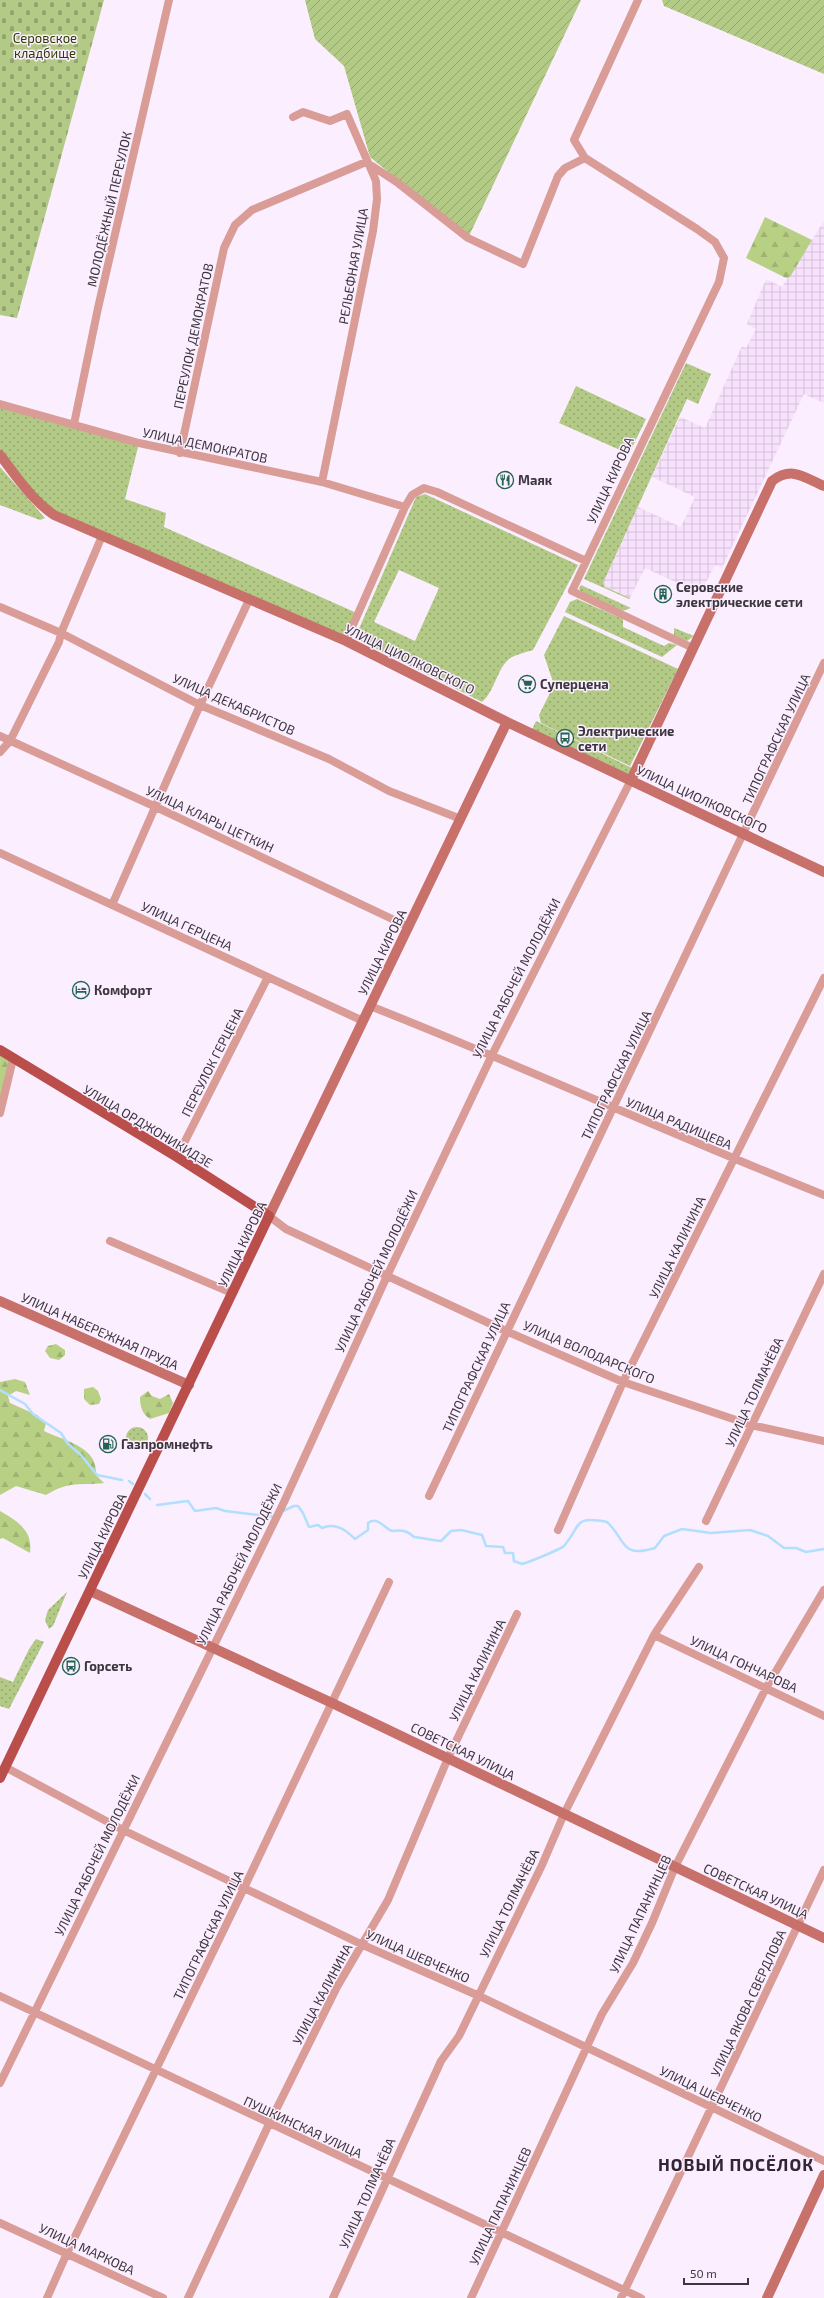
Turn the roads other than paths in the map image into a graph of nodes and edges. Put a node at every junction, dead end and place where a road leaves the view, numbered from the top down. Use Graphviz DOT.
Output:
graph roads {
  1 [pos="170,0"];
  2 [pos="638,0"];
  3 [pos="293,117"];
  4 [pos="585,158"];
  5 [pos="366,162"];
  6 [pos="0,404"];
  7 [pos="74,424"];
  8 [pos="180,453"];
  9 [pos="0,455"];
  10 [pos="322,482"];
  11 [pos="824,486"];
  12 [pos="405,507"];
  13 [pos="102,536"];
  14 [pos="586,561"];
  15 [pos="249,600"];
  16 [pos="0,607"];
  17 [pos="61,633"];
  18 [pos="346,641"];
  19 [pos="693,648"];
  20 [pos="824,663"];
  21 [pos="200,705"];
  22 [pos="508,722"];
  23 [pos="0,736"];
  24 [pos="10,741"];
  25 [pos="0,752"];
  26 [pos="631,780"];
  27 [pos="156,806"];
  28 [pos="460,819"];
  29 [pos="745,834"];
  30 [pos="0,853"];
  31 [pos="824,872"];
  32 [pos="112,905"];
  33 [pos="409,927"];
  34 [pos="268,977"];
  35 [pos="824,978"];
  36 [pos="370,1006"];
  37 [pos="364,1020"];
  38 [pos="0,1050"];
  39 [pos="492,1055"];
  40 [pos="13,1059"];
  41 [pos="613,1108"];
  42 [pos="0,1113"];
  43 [pos="177,1157"];
  44 [pos="734,1160"];
  45 [pos="824,1195"];
  46 [pos="269,1216"];
  47 [pos="110,1241"];
  48 [pos="824,1274"];
  49 [pos="387,1276"];
  50 [pos="232,1293"];
  51 [pos="0,1301"];
  52 [pos="506,1331"];
  53 [pos="623,1382"];
  54 [pos="188,1385"];
  55 [pos="751,1425"];
  56 [pos="824,1441"];
  57 [pos="429,1496"];
  58 [pos="706,1521"];
  59 [pos="558,1530"];
  60 [pos="699,1567"];
  61 [pos="388,1582"];
  62 [pos="824,1590"];
  63 [pos="90,1591"];
  64 [pos="517,1614"];
  65 [pos="654,1635"];
  66 [pos="212,1648"];
  67 [pos="766,1688"];
  68 [pos="332,1703"];
  69 [pos="824,1716"];
  70 [pos="448,1758"];
  71 [pos="6,1767"];
  72 [pos="0,1778"];
  73 [pos="564,1814"];
  74 [pos="124,1830"];
  75 [pos="675,1867"];
  76 [pos="824,1870"];
  77 [pos="244,1888"];
  78 [pos="798,1925"];
  79 [pos="824,1938"];
  80 [pos="363,1945"];
  81 [pos="477,1995"];
  82 [pos="0,1996"];
  83 [pos="35,2012"];
  84 [pos="587,2048"];
  85 [pos="154,2069"];
  86 [pos="0,2083"];
  87 [pos="712,2108"];
  88 [pos="269,2124"];
  89 [pos="824,2161"];
  90 [pos="824,2175"];
  91 [pos="386,2179"];
  92 [pos="0,2223"];
  93 [pos="500,2232"];
  94 [pos="67,2253"];
  95 [pos="623,2294"];
  96 [pos="47,2298"];
  97 [pos="163,2298"];
  98 [pos="188,2298"];
  99 [pos="333,2298"];
  100 [pos="470,2298"];
  101 [pos="641,2298"];
  102 [pos="767,2298"];
  1 -- 7 [label="street, МОЛОДЁЖНЫЙ ПЕРЕУЛОК"];
  2 -- 4 [label="street"];
  3 -- 5 [label="street, РЕЛЬЕФНАЯ УЛИЦА"];
  4 -- 5 [label="street"];
  4 -- 14 [label="street, УЛИЦА КИРОВА"];
  5 -- 8 [label="street, ПЕРЕУЛОК ДЕМОКРАТОВ"];
  5 -- 10 [label="street, РЕЛЬЕФНАЯ УЛИЦА"];
  6 -- 7 [label="street, УЛИЦА ДЕМОКРАТОВ"];
  7 -- 8 [label="street, УЛИЦА ДЕМОКРАТОВ"];
  8 -- 10 [label="street, УЛИЦА ДЕМОКРАТОВ"];
  9 -- 13 [label="main road, УЛИЦА ЦИОЛКОВСКОГО"];
  10 -- 12 [label="street, УЛИЦА ДЕМОКРАТОВ"];
  11 -- 19 [label="main road, УЛИЦА РАБОЧЕЙ МОЛОДЁЖИ"];
  12 -- 14 [label="street"];
  12 -- 18 [label="street"];
  13 -- 15 [label="main road, УЛИЦА ЦИОЛКОВСКОГО"];
  13 -- 17 [label="street"];
  14 -- 19 [label="street, УЛИЦА КИРОВА"];
  15 -- 18 [label="main road, УЛИЦА ЦИОЛКОВСКОГО"];
  15 -- 21 [label="street"];
  16 -- 17 [label="street, УЛИЦА ДЕКАБРИСТОВ"];
  17 -- 21 [label="street, УЛИЦА ДЕКАБРИСТОВ"];
  17 -- 24 [label="street"];
  18 -- 22 [label="main road, УЛИЦА ЦИОЛКОВСКОГО"];
  19 -- 26 [label="main road, УЛИЦА РАБОЧЕЙ МОЛОДЁЖИ"];
  20 -- 29 [label="street, ТИПОГРАФСКАЯ УЛИЦА"];
  21 -- 27 [label="street"];
  21 -- 28 [label="street, УЛИЦА ДЕКАБРИСТОВ"];
  22 -- 26 [label="main road, УЛИЦА ЦИОЛКОВСКОГО"];
  22 -- 28 [label="main road, УЛИЦА КИРОВА"];
  23 -- 24 [label="street, УЛИЦА КЛАРЫ ЦЕТКИН"];
  24 -- 25 [label="street"];
  24 -- 27 [label="street, УЛИЦА КЛАРЫ ЦЕТКИН"];
  26 -- 29 [label="main road, УЛИЦА ЦИОЛКОВСКОГО"];
  26 -- 39 [label="street, УЛИЦА РАБОЧЕЙ МОЛОДЁЖИ"];
  27 -- 32 [label="street"];
  27 -- 33 [label="street, УЛИЦА КЛАРЫ ЦЕТКИН"];
  28 -- 33 [label="main road, УЛИЦА КИРОВА"];
  29 -- 31 [label="main road, УЛИЦА ЦИОЛКОВСКОГО"];
  29 -- 41 [label="street, ТИПОГРАФСКАЯ УЛИЦА"];
  30 -- 32 [label="street, УЛИЦА ГЕРЦЕНА"];
  32 -- 34 [label="street, УЛИЦА ГЕРЦЕНА"];
  33 -- 36 [label="main road, УЛИЦА КИРОВА"];
  34 -- 37 [label="street, УЛИЦА ГЕРЦЕНА"];
  34 -- 43 [label="street, ПЕРЕУЛОК ГЕРЦЕНА"];
  35 -- 44 [label="street, УЛИЦА КАЛИНИНА"];
  36 -- 37 [label="main road, УЛИЦА КИРОВА"];
  36 -- 39 [label="street, УЛИЦА РАДИЩЕВА"];
  37 -- 46 [label="main road, УЛИЦА КИРОВА"];
  38 -- 40 [label="main road, УЛИЦА ОРДЖОНИКИДЗЕ"];
  39 -- 41 [label="street, УЛИЦА РАДИЩЕВА"];
  39 -- 49 [label="street, УЛИЦА РАБОЧЕЙ МОЛОДЁЖИ"];
  40 -- 42 [label="street"];
  40 -- 43 [label="main road, УЛИЦА ОРДЖОНИКИДЗЕ"];
  41 -- 44 [label="street, УЛИЦА РАДИЩЕВА"];
  41 -- 52 [label="street, ТИПОГРАФСКАЯ УЛИЦА"];
  43 -- 46 [label="main road, УЛИЦА ОРДЖОНИКИДЗЕ"];
  44 -- 45 [label="street, УЛИЦА РАДИЩЕВА"];
  44 -- 53 [label="street, УЛИЦА КАЛИНИНА"];
  46 -- 49 [label="street, УЛИЦА ВОЛОДАРСКОГО"];
  46 -- 50 [label="main road, УЛИЦА КИРОВА"];
  47 -- 50 [label="street"];
  48 -- 55 [label="street, УЛИЦА ТОЛМАЧЁВА"];
  49 -- 52 [label="street, УЛИЦА ВОЛОДАРСКОГО"];
  49 -- 66 [label="street, УЛИЦА РАБОЧЕЙ МОЛОДЁЖИ"];
  50 -- 54 [label="main road, УЛИЦА КИРОВА"];
  51 -- 54 [label="main road, УЛИЦА НАБЕРЕЖНАЯ ПРУДА"];
  52 -- 53 [label="street, УЛИЦА ВОЛОДАРСКОГО"];
  52 -- 57 [label="street, ТИПОГРАФСКАЯ УЛИЦА"];
  53 -- 55 [label="street, УЛИЦА ВОЛОДАРСКОГО"];
  53 -- 59 [label="street, УЛИЦА КАЛИНИНА"];
  54 -- 63 [label="main road, УЛИЦА КИРОВА"];
  55 -- 56 [label="street, УЛИЦА ВОЛОДАРСКОГО"];
  55 -- 58 [label="street, УЛИЦА ТОЛМАЧЁВА"];
  60 -- 65 [label="street, УЛИЦА ТОЛМАЧЁВА"];
  61 -- 68 [label="street, ТИПОГРАФСКАЯ УЛИЦА"];
  62 -- 67 [label="street, УЛИЦА ПАПАНИНЦЕВ"];
  63 -- 66 [label="main road, СОВЕТСКАЯ УЛИЦА"];
  63 -- 71 [label="main road, УЛИЦА КИРОВА"];
  64 -- 70 [label="street, УЛИЦА КАЛИНИНА"];
  65 -- 67 [label="street, УЛИЦА ГОНЧАРОВА"];
  65 -- 73 [label="street, УЛИЦА ТОЛМАЧЁВА"];
  66 -- 68 [label="main road, СОВЕТСКАЯ УЛИЦА"];
  66 -- 74 [label="street, УЛИЦА РАБОЧЕЙ МОЛОДЁЖИ"];
  67 -- 69 [label="street, УЛИЦА ГОНЧАРОВА"];
  67 -- 75 [label="street, УЛИЦА ПАПАНИНЦЕВ"];
  68 -- 70 [label="main road, СОВЕТСКАЯ УЛИЦА"];
  68 -- 77 [label="street, ТИПОГРАФСКАЯ УЛИЦА"];
  70 -- 73 [label="main road, СОВЕТСКАЯ УЛИЦА"];
  70 -- 80 [label="street, УЛИЦА КАЛИНИНА"];
  71 -- 72 [label="main road, УЛИЦА КИРОВА"];
  71 -- 74 [label="street, УЛИЦА ШЕВЧЕНКО"];
  73 -- 75 [label="main road, СОВЕТСКАЯ УЛИЦА"];
  73 -- 81 [label="street, УЛИЦА ТОЛМАЧЁВА"];
  74 -- 77 [label="street, УЛИЦА ШЕВЧЕНКО"];
  74 -- 83 [label="street, УЛИЦА РАБОЧЕЙ МОЛОДЁЖИ"];
  75 -- 78 [label="main road, СОВЕТСКАЯ УЛИЦА"];
  75 -- 84 [label="street, УЛИЦА ПАПАНИНЦЕВ"];
  76 -- 78 [label="street, УЛИЦА ЯКОВА СВЕРДЛОВА"];
  77 -- 80 [label="street, УЛИЦА ШЕВЧЕНКО"];
  77 -- 85 [label="street, ТИПОГРАФСКАЯ УЛИЦА"];
  78 -- 79 [label="main road, СОВЕТСКАЯ УЛИЦА"];
  78 -- 87 [label="street, УЛИЦА ЯКОВА СВЕРДЛОВА"];
  80 -- 81 [label="street, УЛИЦА ШЕВЧЕНКО"];
  80 -- 88 [label="street, УЛИЦА КАЛИНИНА"];
  81 -- 84 [label="street, УЛИЦА ШЕВЧЕНКО"];
  81 -- 91 [label="street, УЛИЦА ТОЛМАЧЁВА"];
  82 -- 83 [label="street, ПУШКИНСКАЯ УЛИЦА"];
  83 -- 85 [label="street, ПУШКИНСКАЯ УЛИЦА"];
  83 -- 86 [label="street, УЛИЦА РАБОЧЕЙ МОЛОДЁЖИ"];
  84 -- 87 [label="street, УЛИЦА ШЕВЧЕНКО"];
  84 -- 93 [label="street, УЛИЦА ПАПАНИНЦЕВ"];
  85 -- 88 [label="street, ПУШКИНСКАЯ УЛИЦА"];
  85 -- 94 [label="street, ТИПОГРАФСКАЯ УЛИЦА"];
  87 -- 89 [label="street, УЛИЦА ШЕВЧЕНКО"];
  87 -- 95 [label="street, УЛИЦА ЯКОВА СВЕРДЛОВА"];
  88 -- 91 [label="street, ПУШКИНСКАЯ УЛИЦА"];
  88 -- 98 [label="street, УЛИЦА КАЛИНИНА"];
  90 -- 102 [label="main road"];
  91 -- 93 [label="street, ПУШКИНСКАЯ УЛИЦА"];
  91 -- 99 [label="street, УЛИЦА ТОЛМАЧЁВА"];
  92 -- 94 [label="street, УЛИЦА МАРКОВА"];
  93 -- 95 [label="street, ПУШКИНСКАЯ УЛИЦА"];
  93 -- 100 [label="street, УЛИЦА ПАПАНИНЦЕВ"];
  94 -- 96 [label="street, ТИПОГРАФСКАЯ УЛИЦА"];
  94 -- 97 [label="street, УЛИЦА МАРКОВА"];
  95 -- 101 [label="street, ПУШКИНСКАЯ УЛИЦА"];
}
